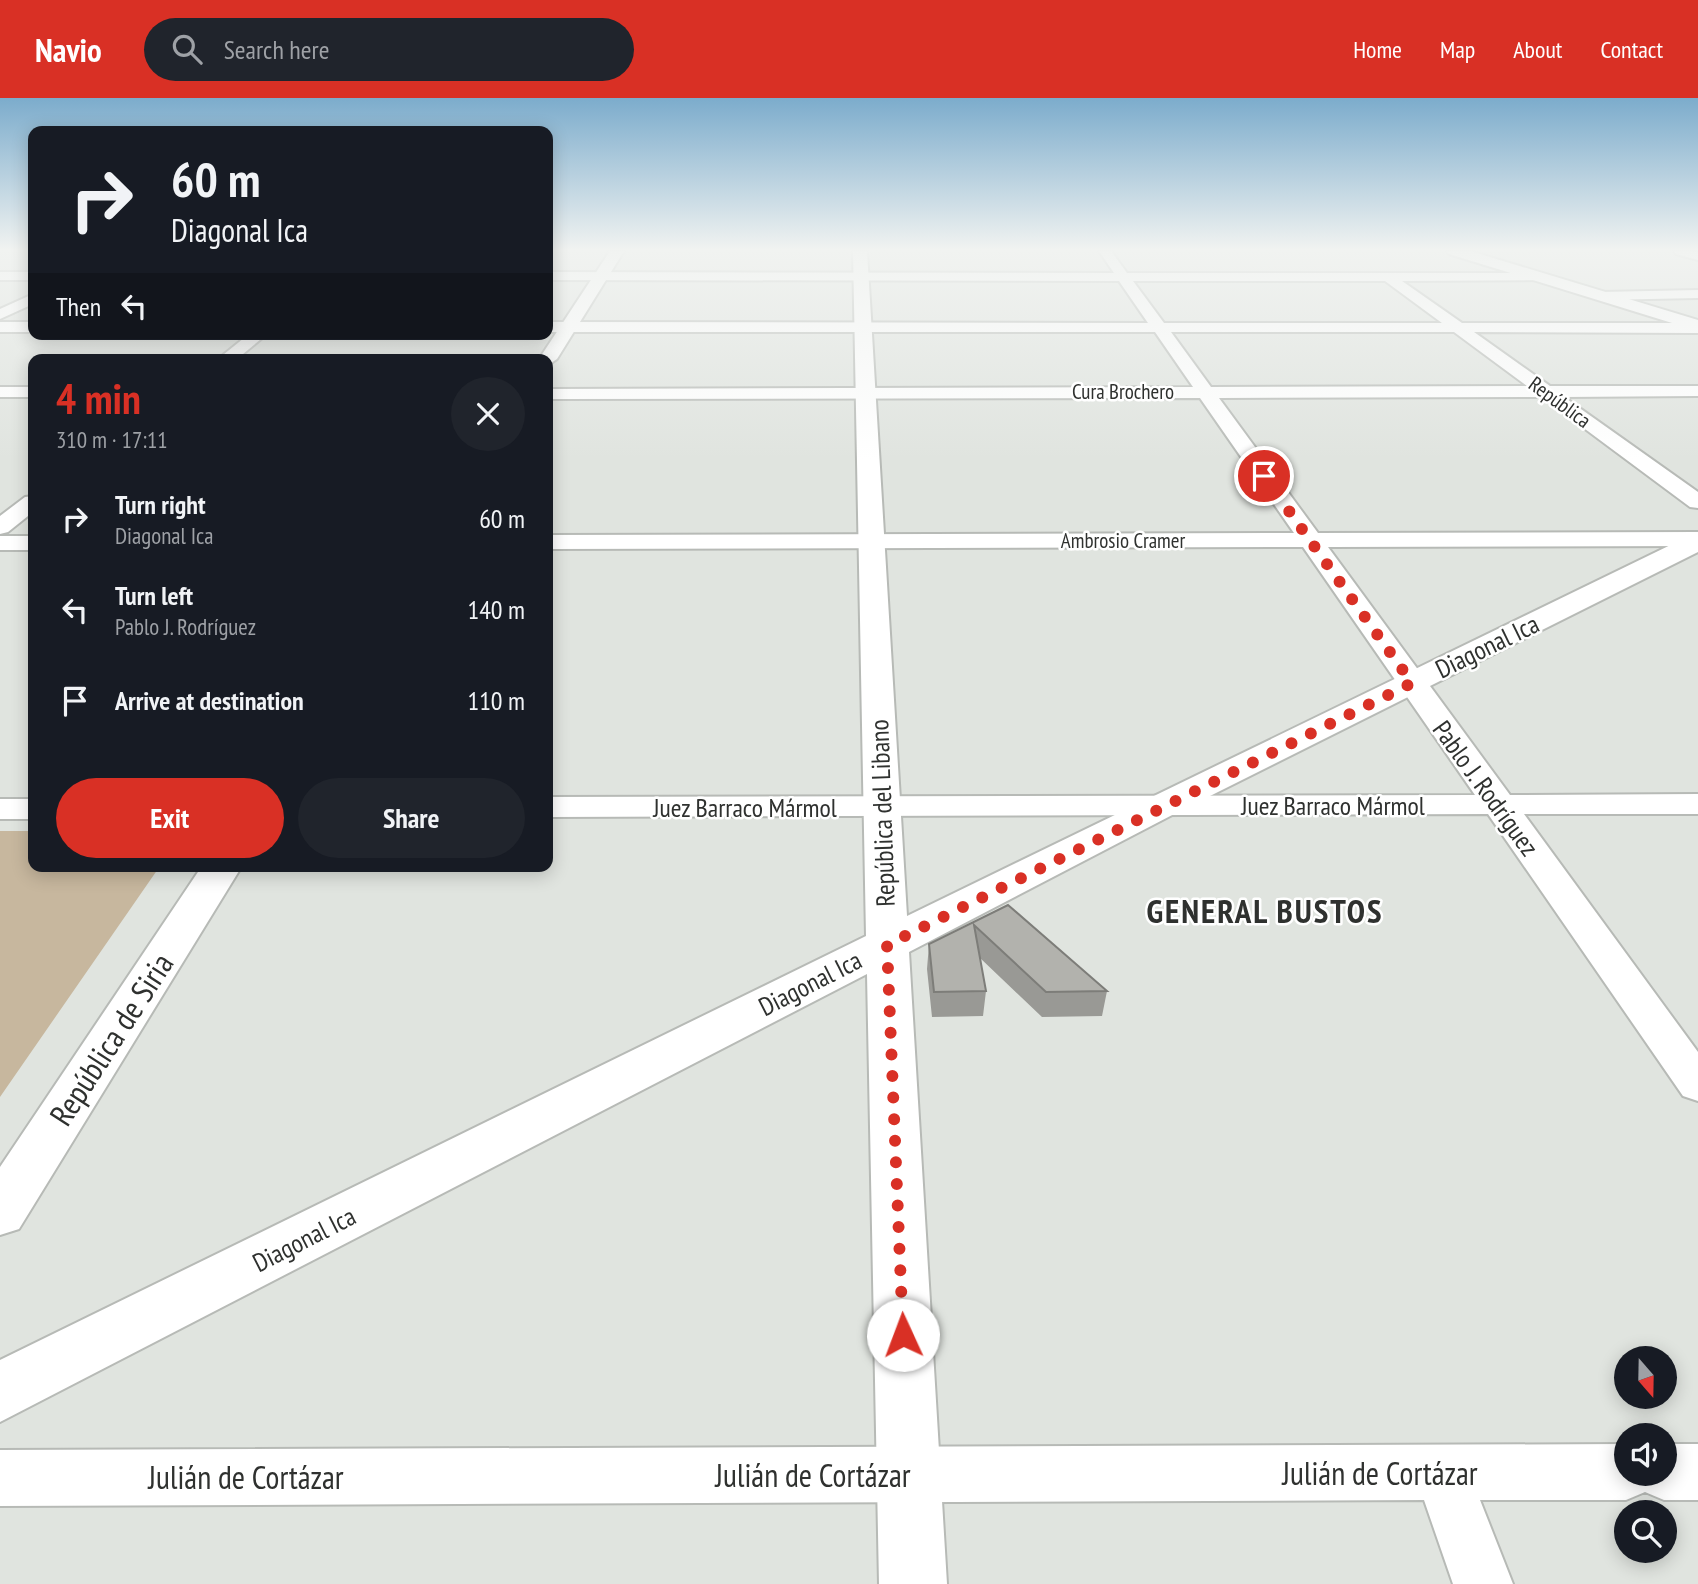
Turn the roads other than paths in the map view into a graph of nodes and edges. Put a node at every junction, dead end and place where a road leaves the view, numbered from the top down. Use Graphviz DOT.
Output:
graph roads {
  1 [pos="572,320"];
  2 [pos="863,320"];
  3 [pos="1153,320"];
  4 [pos="1446,320"];
  5 [pos="1677,320"];
  6 [pos="0,327"];
  7 [pos="28,327"];
  8 [pos="553,327"];
  9 [pos="568,327"];
  10 [pos="863,327"];
  11 [pos="1158,327"];
  12 [pos="1455,327"];
  13 [pos="1698,327"];
  14 [pos="251,340"];
  15 [pos="233,354"];
  16 [pos="551,354"];
  17 [pos="1203,390"];
  18 [pos="1544,390"];
  19 [pos="866,391"];
  20 [pos="1698,391"];
  21 [pos="0,392"];
  22 [pos="28,393"];
  23 [pos="553,394"];
  24 [pos="1698,502"];
  25 [pos="28,506"];
  26 [pos="0,527"];
  27 [pos="1310,540"];
  28 [pos="1698,540"];
  29 [pos="871,541"];
  30 [pos="553,542"];
  31 [pos="0,543"];
  32 [pos="28,543"];
  33 [pos="1412,683"];
  34 [pos="1499,804"];
  35 [pos="1698,804"];
  36 [pos="1163,805"];
  37 [pos="882,806"];
  38 [pos="553,807"];
  39 [pos="0,809"];
  40 [pos="28,809"];
  41 [pos="218,872"];
  42 [pos="887,945"];
  43 [pos="1698,1084"];
  44 [pos="0,1212"];
  45 [pos="0,1392"];
  46 [pos="1614,1472"];
  47 [pos="1677,1472"];
  48 [pos="1698,1472"];
  49 [pos="1442,1473"];
  50 [pos="908,1474"];
  51 [pos="0,1478"];
  52 [pos="913,1584"];
  53 [pos="1483,1584"];
  1 -- 9 [label="main road"];
  2 -- 10 [label="main road, República del Libano"];
  3 -- 11 [label="street, Pablo J. Rodríguez"];
  4 -- 12 [label="street, República"];
  5 -- 13 [label="main road"];
  6 -- 7 [label="street"];
  8 -- 9 [label="street"];
  9 -- 10 [label="street"];
  9 -- 16 [label="main road"];
  10 -- 11 [label="street"];
  10 -- 19 [label="main road, República del Libano"];
  11 -- 12 [label="street"];
  11 -- 17 [label="street, Pablo J. Rodríguez"];
  12 -- 13 [label="street"];
  12 -- 18 [label="street, República"];
  14 -- 15 [label="street"];
  17 -- 18 [label="street, Cura Brochero"];
  17 -- 19 [label="street, Cura Brochero"];
  17 -- 27 [label="street, Pablo J. Rodríguez"];
  18 -- 20 [label="street, Cura Brochero"];
  18 -- 24 [label="street, República"];
  19 -- 23 [label="street, Cura Brochero"];
  19 -- 29 [label="main road, República del Libano"];
  21 -- 22 [label="street"];
  25 -- 26 [label="street"];
  27 -- 28 [label="street, Ambrosio Cramer"];
  27 -- 29 [label="street, Ambrosio Cramer"];
  27 -- 33 [label="street, Pablo J. Rodríguez"];
  28 -- 33 [label="main road, Diagonal Ica"];
  29 -- 30 [label="street, Ambrosio Cramer"];
  29 -- 37 [label="main road, República del Libano"];
  31 -- 32 [label="street"];
  33 -- 34 [label="street, Pablo J. Rodríguez"];
  33 -- 36 [label="main road, Diagonal Ica"];
  34 -- 35 [label="street, Juez Barraco Mármol"];
  34 -- 36 [label="street, Juez Barraco Mármol"];
  34 -- 43 [label="street, Pablo J. Rodríguez"];
  36 -- 37 [label="street, Juez Barraco Mármol"];
  36 -- 42 [label="main road, Diagonal Ica"];
  37 -- 38 [label="street, Juez Barraco Mármol"];
  37 -- 42 [label="main road, República del Libano"];
  39 -- 40 [label="street"];
  41 -- 44 [label="main road, República de Siria"];
  42 -- 45 [label="main road, Diagonal Ica"];
  42 -- 50 [label="main road, República del Libano"];
  46 -- 49 [label="street, Julián de Cortázar"];
  47 -- 48 [label="street"];
  49 -- 50 [label="street, Julián de Cortázar"];
  49 -- 53 [label="street"];
  50 -- 51 [label="street, Julián de Cortázar"];
  50 -- 52 [label="main road, República del Libano"];
}
